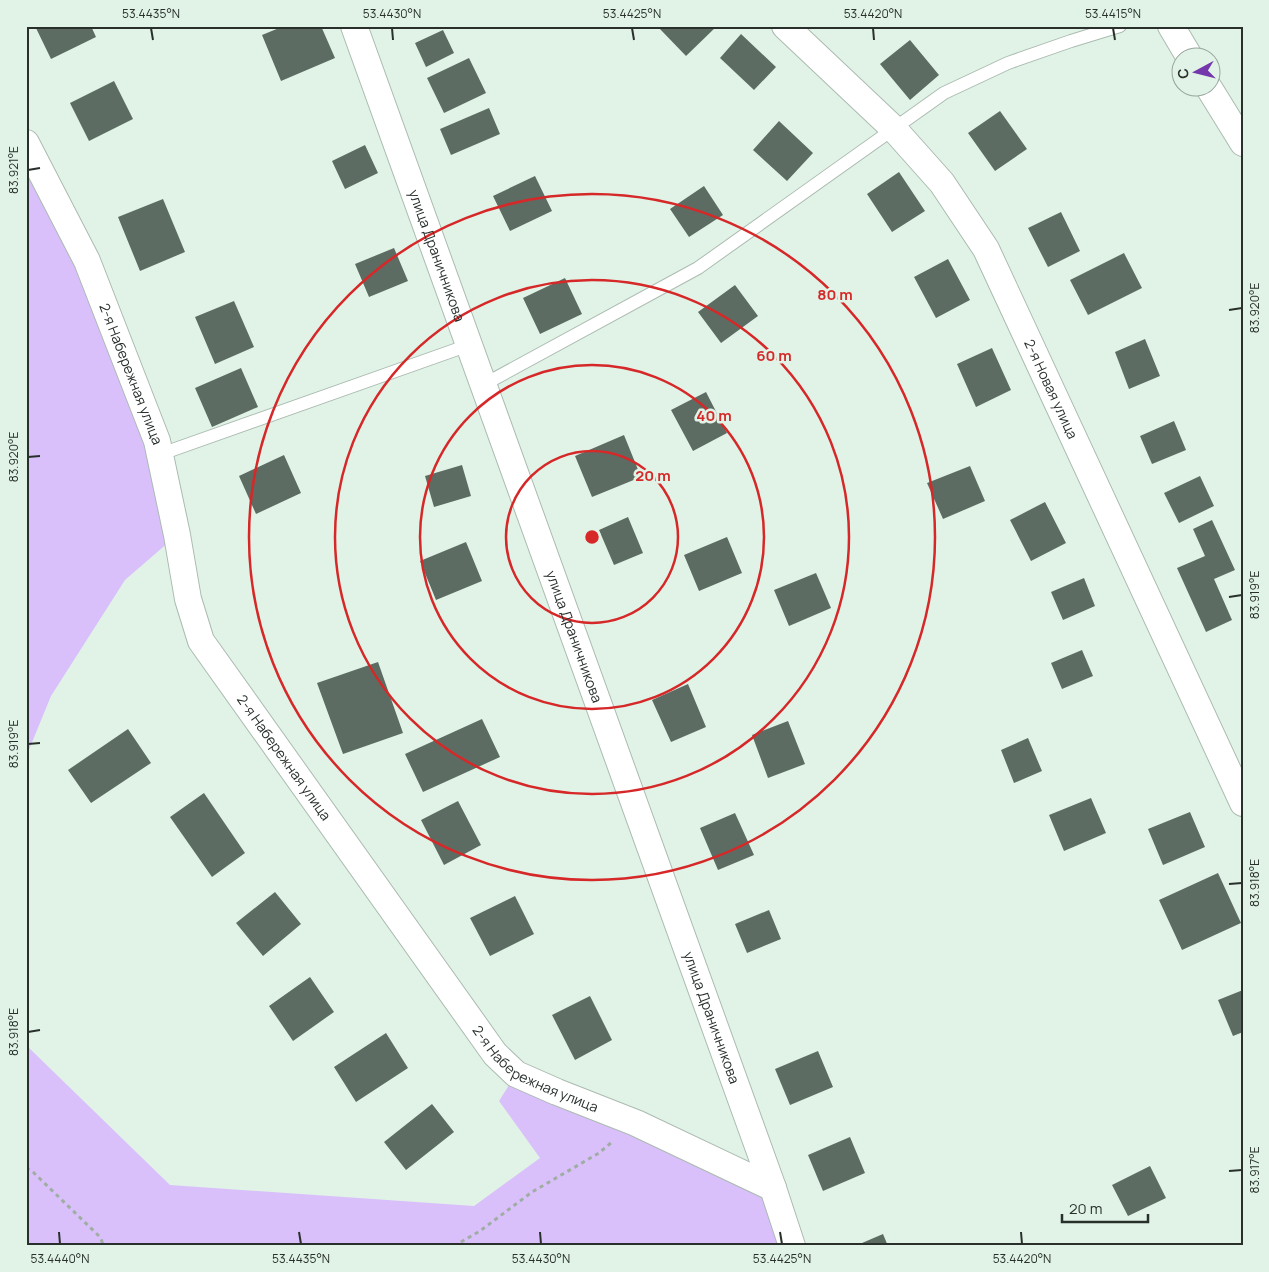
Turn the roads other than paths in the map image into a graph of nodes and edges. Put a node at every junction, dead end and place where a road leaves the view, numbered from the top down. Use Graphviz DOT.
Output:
graph roads {
  1 [pos="354,26"];
  2 [pos="786,26"];
  3 [pos="1120,26"];
  4 [pos="1171,26"];
  5 [pos="1184,48"];
  6 [pos="1215,98"];
  7 [pos="893,128"];
  8 [pos="1243,142"];
  9 [pos="26,143"];
  10 [pos="469,345"];
  11 [pos="483,385"];
  12 [pos="161,454"];
  13 [pos="1243,803"];
  14 [pos="773,1188"];
  15 [pos="792,1246"];
  1 -- 10 [label="street, улица Драничникова"];
  2 -- 7 [label="street, 2-я Новая улица"];
  3 -- 7 [label="lane"];
  4 -- 5 [label="street"];
  6 -- 8 [label="street"];
  7 -- 11 [label="lane"];
  7 -- 13 [label="street, 2-я Новая улица"];
  9 -- 12 [label="street, 2-я Набережная улица"];
  10 -- 11 [label="street, улица Драничникова"];
  10 -- 12 [label="lane"];
  11 -- 14 [label="street, улица Драничникова"];
  12 -- 14 [label="street, 2-я Набережная улица"];
  14 -- 15 [label="street, улица Драничникова"];
}
